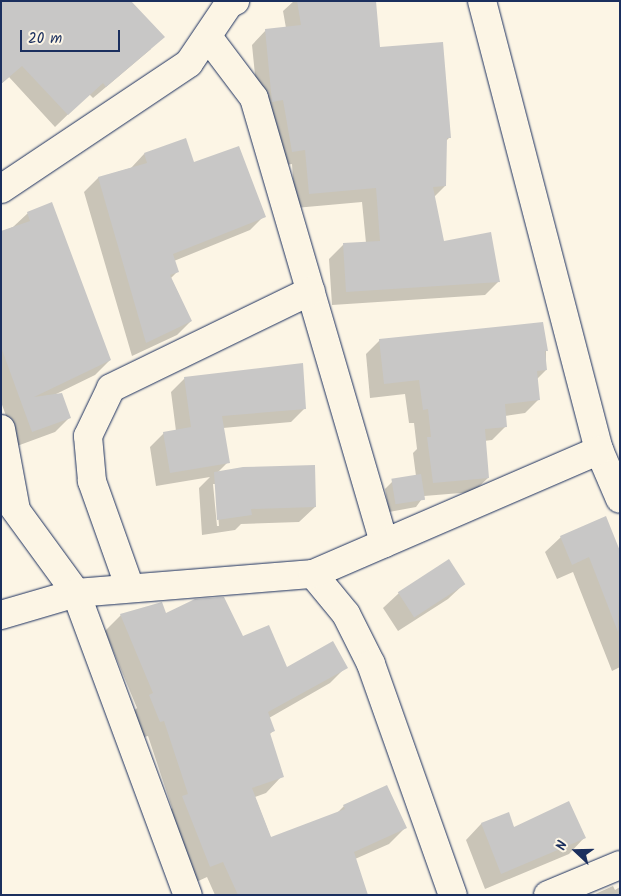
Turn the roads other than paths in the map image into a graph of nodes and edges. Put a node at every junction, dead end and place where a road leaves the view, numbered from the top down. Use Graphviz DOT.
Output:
graph roads {
  1 [pos="235,1"];
  2 [pos="482,1"];
  3 [pos="208,37"];
  4 [pos="1,189"];
  5 [pos="311,291"];
  6 [pos="1,429"];
  7 [pos="599,450"];
  8 [pos="620,499"];
  9 [pos="9,501"];
  10 [pos="384,543"];
  11 [pos="313,574"];
  12 [pos="130,588"];
  13 [pos="76,593"];
  14 [pos="1,615"];
  15 [pos="620,866"];
  16 [pos="188,895"];
  17 [pos="453,895"];
  18 [pos="548,895"];
  1 -- 3 [label="street"];
  2 -- 7 [label="street"];
  3 -- 4 [label="street"];
  3 -- 5 [label="street"];
  5 -- 10 [label="street"];
  5 -- 12 [label="street"];
  6 -- 9 [label="street"];
  7 -- 8 [label="street"];
  7 -- 10 [label="street"];
  9 -- 13 [label="street"];
  10 -- 11 [label="street"];
  11 -- 12 [label="street"];
  11 -- 17 [label="street"];
  12 -- 13 [label="street"];
  13 -- 14 [label="street"];
  13 -- 16 [label="street"];
  15 -- 18 [label="street"];
}
